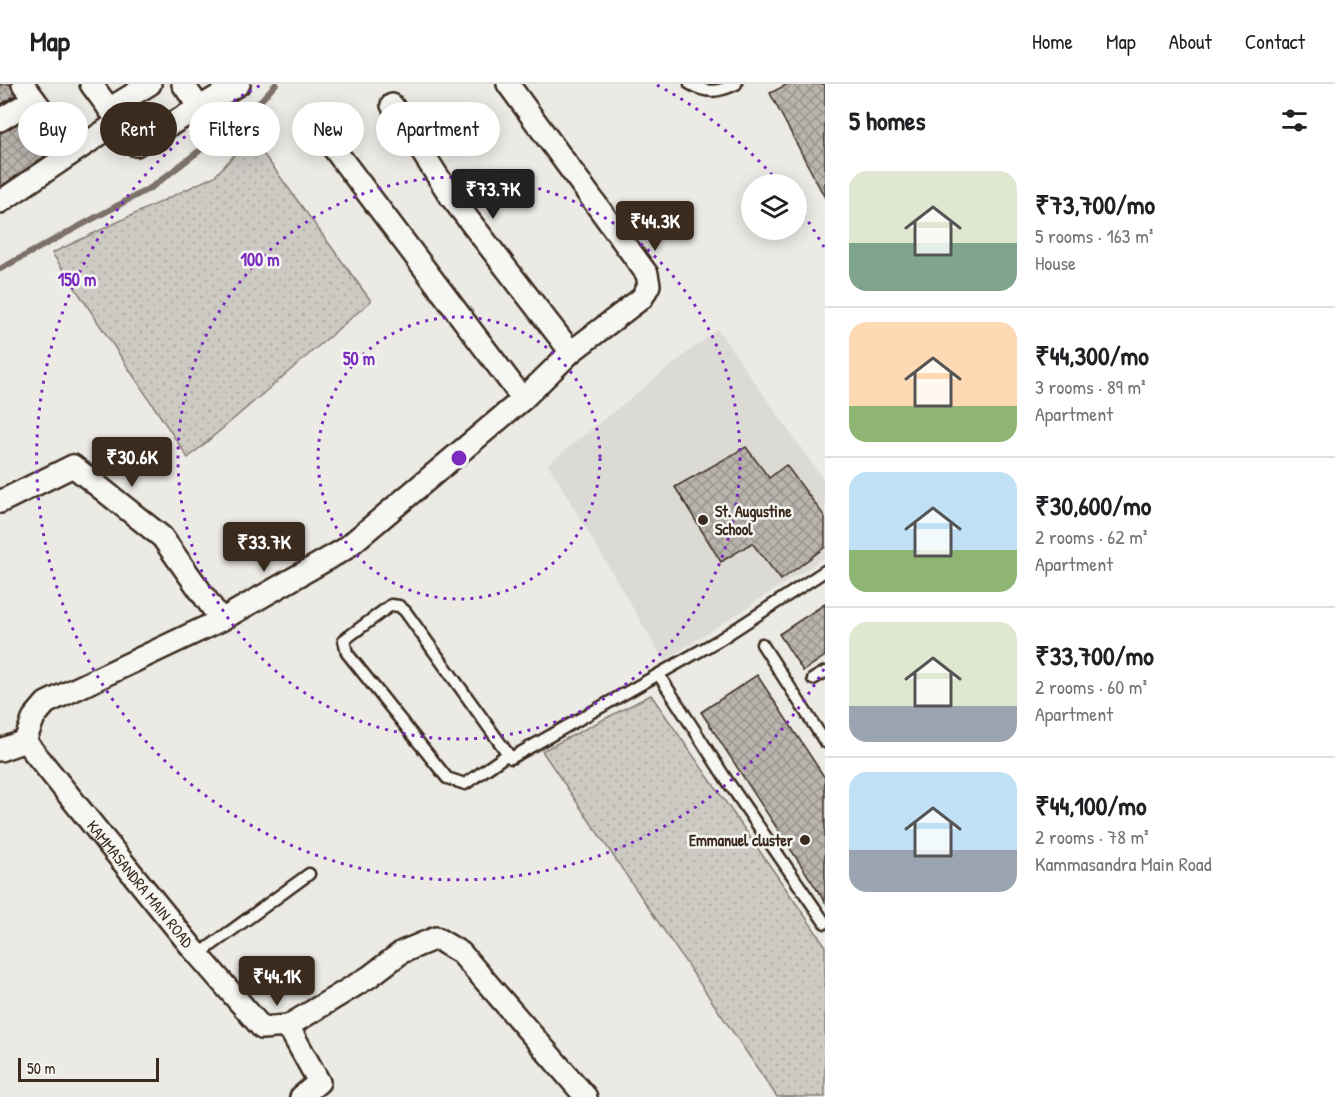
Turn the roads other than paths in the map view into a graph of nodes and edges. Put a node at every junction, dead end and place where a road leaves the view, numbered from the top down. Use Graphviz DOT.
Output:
graph roads {
  1 [pos="91,84"];
  2 [pos="150,84"];
  3 [pos="183,84"];
  4 [pos="239,84"];
  5 [pos="507,84"];
  6 [pos="690,84"];
  7 [pos="736,84"];
  8 [pos="28,91"];
  9 [pos="104,102"];
  10 [pos="130,102"];
  11 [pos="196,102"];
  12 [pos="208,102"];
  13 [pos="0,120"];
  14 [pos="100,128"];
  15 [pos="88,139"];
  16 [pos="67,156"];
  17 [pos="339,156"];
  18 [pos="425,156"];
  19 [pos="0,202"];
  20 [pos="571,352"];
  21 [pos="523,399"];
  22 [pos="0,502"];
  23 [pos="825,571"];
  24 [pos="221,620"];
  25 [pos="762,644"];
  26 [pos="825,672"];
  27 [pos="659,675"];
  28 [pos="813,680"];
  29 [pos="25,741"];
  30 [pos="825,742"];
  31 [pos="0,750"];
  32 [pos="508,754"];
  33 [pos="309,874"];
  34 [pos="825,922"];
  35 [pos="198,955"];
  36 [pos="288,1026"];
  37 [pos="301,1097"];
  38 [pos="585,1097"];
  1 -- 9 [label="street"];
  2 -- 10 [label="street"];
  3 -- 11 [label="street"];
  4 -- 12 [label="street"];
  5 -- 20 [label="street"];
  6 -- 7 [label="lane"];
  8 -- 13 [label="street"];
  14 -- 15 [label="street"];
  16 -- 19 [label="street"];
  17 -- 21 [label="street"];
  18 -- 20 [label="street"];
  20 -- 21 [label="street"];
  21 -- 24 [label="street"];
  22 -- 24 [label="street"];
  23 -- 27 [label="lane"];
  24 -- 29 [label="street"];
  25 -- 30 [label="lane"];
  26 -- 28 [label="lane"];
  27 -- 32 [label="lane"];
  27 -- 34 [label="lane"];
  29 -- 31 [label="street"];
  29 -- 35 [label="street, KAMMASANDRA MAIN ROAD"];
  32 -- 32 [label="lane"];
  33 -- 35 [label="lane"];
  35 -- 36 [label="street, KAMMASANDRA MAIN ROAD"];
  36 -- 37 [label="street"];
  36 -- 38 [label="street"];
}
